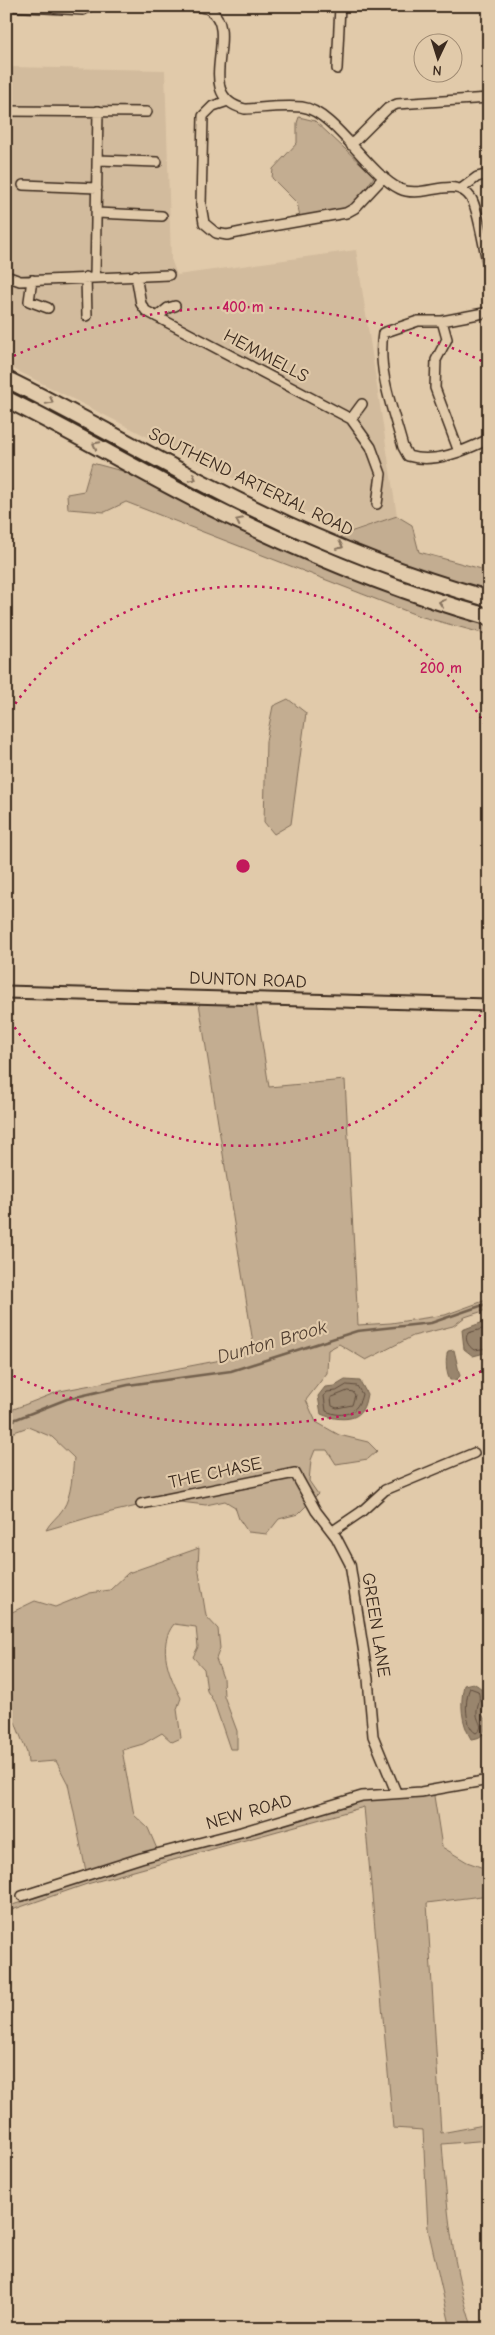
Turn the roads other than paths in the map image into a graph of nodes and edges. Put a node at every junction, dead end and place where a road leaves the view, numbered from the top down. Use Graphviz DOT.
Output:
graph roads {
  1 [pos="8,6"];
  2 [pos="90,6"];
  3 [pos="188,6"];
  4 [pos="340,6"];
  5 [pos="210,8"];
  6 [pos="337,69"];
  7 [pos="489,98"];
  8 [pos="228,101"];
  9 [pos="6,111"];
  10 [pos="98,111"];
  11 [pos="147,112"];
  12 [pos="351,145"];
  13 [pos="98,160"];
  14 [pos="157,162"];
  15 [pos="489,174"];
  16 [pos="384,177"];
  17 [pos="22,185"];
  18 [pos="97,188"];
  19 [pos="461,189"];
  20 [pos="97,213"];
  21 [pos="162,216"];
  22 [pos="488,269"];
  23 [pos="136,275"];
  24 [pos="168,275"];
  25 [pos="6,276"];
  26 [pos="90,277"];
  27 [pos="32,280"];
  28 [pos="175,306"];
  29 [pos="48,308"];
  30 [pos="489,312"];
  31 [pos="86,316"];
  32 [pos="158,318"];
  33 [pos="442,320"];
  34 [pos="6,379"];
  35 [pos="6,399"];
  36 [pos="362,404"];
  37 [pos="351,419"];
  38 [pos="489,439"];
  39 [pos="458,452"];
  40 [pos="377,504"];
  41 [pos="489,599"];
  42 [pos="489,617"];
  43 [pos="6,992"];
  44 [pos="489,1005"];
  45 [pos="474,1453"];
  46 [pos="295,1473"];
  47 [pos="142,1504"];
  48 [pos="333,1531"];
  49 [pos="489,1780"];
  50 [pos="396,1792"];
  51 [pos="22,1896"];
  1 -- 2 [label="street"];
  3 -- 5 [label="street"];
  4 -- 6 [label="street"];
  5 -- 8 [label="street"];
  7 -- 12 [label="street"];
  8 -- 12 [label="street"];
  8 -- 16 [label="street"];
  9 -- 10 [label="street"];
  10 -- 11 [label="street"];
  10 -- 13 [label="street"];
  12 -- 16 [label="street"];
  13 -- 14 [label="street"];
  13 -- 18 [label="street"];
  15 -- 19 [label="street"];
  16 -- 19 [label="street"];
  17 -- 18 [label="street"];
  18 -- 20 [label="street"];
  19 -- 22 [label="street"];
  20 -- 21 [label="street"];
  20 -- 26 [label="street"];
  23 -- 24 [label="street"];
  23 -- 26 [label="street"];
  23 -- 32 [label="street, HEMMELLS"];
  25 -- 27 [label="street"];
  26 -- 27 [label="street"];
  26 -- 31 [label="street"];
  27 -- 29 [label="street"];
  28 -- 32 [label="street"];
  30 -- 33 [label="street"];
  32 -- 37 [label="street, HEMMELLS"];
  33 -- 39 [label="street"];
  33 -- 39 [label="street"];
  34 -- 41 [label="highway, SOUTHEND ARTERIAL ROAD, one-way"];
  42 -- 35 [label="highway, SOUTHEND ARTERIAL ROAD, one-way"];
  36 -- 37 [label="street"];
  37 -- 40 [label="street, HEMMELLS"];
  38 -- 39 [label="street"];
  43 -- 44 [label="street, DUNTON ROAD"];
  45 -- 48 [label="street"];
  46 -- 47 [label="street, THE CHASE"];
  46 -- 48 [label="street, GREEN LANE"];
  48 -- 50 [label="street, GREEN LANE"];
  49 -- 50 [label="street, NEW ROAD"];
  50 -- 51 [label="street, NEW ROAD"];
}
